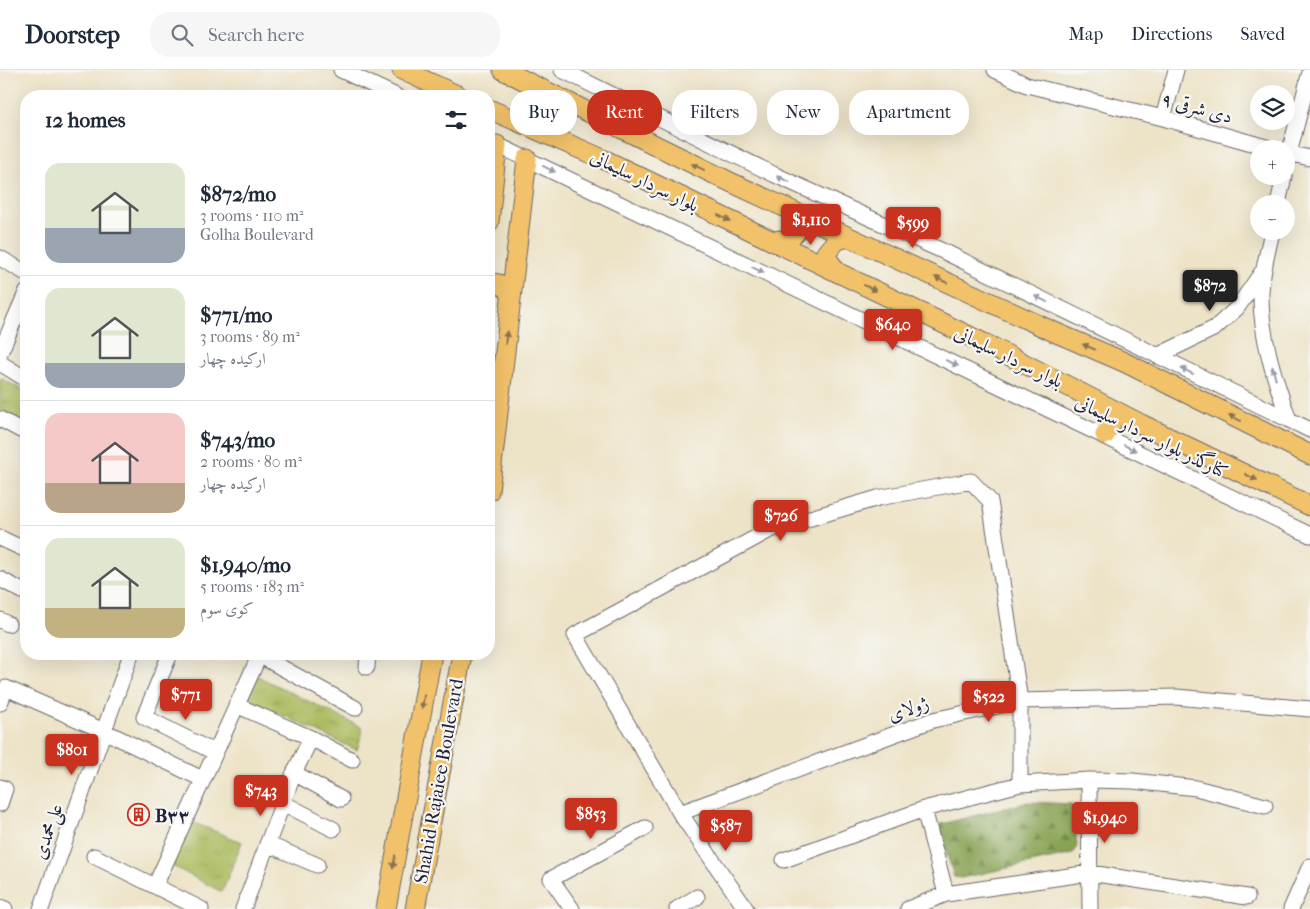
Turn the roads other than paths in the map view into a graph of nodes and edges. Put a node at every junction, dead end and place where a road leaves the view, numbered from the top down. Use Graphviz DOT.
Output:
graph roads {
  1 [pos="341,70"];
  2 [pos="402,70"];
  3 [pos="503,70"];
  4 [pos="537,70"];
  5 [pos="562,70"];
  6 [pos="995,70"];
  7 [pos="1176,70"];
  8 [pos="1310,72"];
  9 [pos="383,90"];
  10 [pos="445,90"];
  11 [pos="543,90"];
  12 [pos="554,90"];
  13 [pos="577,107"];
  14 [pos="495,112"];
  15 [pos="1163,118"];
  16 [pos="1292,140"];
  17 [pos="1250,143"];
  18 [pos="495,144"];
  19 [pos="1295,157"];
  20 [pos="1310,158"];
  21 [pos="527,159"];
  22 [pos="795,213"];
  23 [pos="848,237"];
  24 [pos="1270,240"];
  25 [pos="772,241"];
  26 [pos="0,258"];
  27 [pos="1264,269"];
  28 [pos="20,270"];
  29 [pos="838,273"];
  30 [pos="495,285"];
  31 [pos="511,295"];
  32 [pos="20,307"];
  33 [pos="0,353"];
  34 [pos="1157,356"];
  35 [pos="0,363"];
  36 [pos="20,375"];
  37 [pos="1117,412"];
  38 [pos="0,419"];
  39 [pos="1290,420"];
  40 [pos="20,430"];
  41 [pos="1310,430"];
  42 [pos="1105,435"];
  43 [pos="495,438"];
  44 [pos="1310,455"];
  45 [pos="1310,506"];
  46 [pos="1310,534"];
  47 [pos="0,538"];
  48 [pos="20,547"];
  49 [pos="0,579"];
  50 [pos="20,590"];
  51 [pos="129,660"];
  52 [pos="168,660"];
  53 [pos="256,660"];
  54 [pos="270,660"];
  55 [pos="431,660"];
  56 [pos="461,660"];
  57 [pos="1020,700"];
  58 [pos="0,703"];
  59 [pos="236,705"];
  60 [pos="355,708"];
  61 [pos="1310,709"];
  62 [pos="104,731"];
  63 [pos="311,738"];
  64 [pos="214,752"];
  65 [pos="352,760"];
  66 [pos="294,773"];
  67 [pos="202,779"];
  68 [pos="1089,780"];
  69 [pos="1020,784"];
  70 [pos="0,786"];
  71 [pos="340,799"];
  72 [pos="282,803"];
  73 [pos="0,804"];
  74 [pos="1264,806"];
  75 [pos="924,809"];
  76 [pos="680,813"];
  77 [pos="645,828"];
  78 [pos="333,829"];
  79 [pos="267,844"];
  80 [pos="94,856"];
  81 [pos="784,860"];
  82 [pos="317,865"];
  83 [pos="1310,866"];
  84 [pos="1090,873"];
  85 [pos="155,886"];
  86 [pos="946,894"];
  87 [pos="697,897"];
  88 [pos="1247,897"];
  89 [pos="0,906"];
  90 [pos="5,909"];
  91 [pos="41,909"];
  92 [pos="201,909"];
  93 [pos="243,909"];
  94 [pos="386,909"];
  95 [pos="415,909"];
  96 [pos="572,909"];
  97 [pos="677,909"];
  98 [pos="746,909"];
  99 [pos="908,909"];
  100 [pos="1090,909"];
  101 [pos="1291,909"];
  1 -- 9 [label="street"];
  2 -- 10 [label="main road"];
  3 -- 11 [label="main road, بلوار سردار سلیمانی"];
  4 -- 12 [label="main road"];
  34 -- 5 [label="street, one-way"];
  6 -- 15 [label="street, ۹ دی شرقی"];
  7 -- 15 [label="street"];
  8 -- 16 [label="street"];
  22 -- 13 [label="main road, بلوار سردار سلیمانی, one-way"];
  14 -- 25 [label="main road, بلوار سردار سلیمانی, one-way"];
  15 -- 17 [label="street, ۹ دی شرقی"];
  18 -- 21 [label="street, کنارگذر بلوار سردار سلیمانی"];
  19 -- 20 [label="street"];
  21 -- 31 [label="main road"];
  21 -- 42 [label="street, کنارگذر بلوار سردار سلیمانی, one-way"];
  22 -- 23 [label="main road, بلوار سردار سلیمانی"];
  22 -- 25 [label="main road"];
  23 -- 29 [label="main road"];
  44 -- 23 [label="main road, بلوار سردار سلیمانی, one-way"];
  24 -- 27 [label="street"];
  25 -- 29 [label="main road, بلوار سردار سلیمانی"];
  26 -- 28 [label="street"];
  27 -- 34 [label="street"];
  39 -- 27 [label="street, one-way"];
  29 -- 37 [label="main road, بلوار سردار سلیمانی, one-way"];
  30 -- 31 [label="main road"];
  43 -- 31 [label="main road, one-way"];
  32 -- 33 [label="street"];
  39 -- 34 [label="street, one-way"];
  35 -- 36 [label="street"];
  37 -- 42 [label="main road"];
  37 -- 45 [label="main road, بلوار سردار سلیمانی, one-way"];
  38 -- 40 [label="street"];
  39 -- 41 [label="street"];
  42 -- 46 [label="street, کنارگذر بلوار سردار سلیمانی, one-way"];
  47 -- 48 [label="street"];
  49 -- 50 [label="street"];
  51 -- 62 [label="street, علی‌محمدی"];
  52 -- 64 [label="street"];
  53 -- 59 [label="street"];
  54 -- 60 [label="street"];
  55 -- 94 [label="main road, Shahid Rajaiee Boulevard, one-way"];
  56 -- 95 [label="main road, Shahid Rajaiee Boulevard"];
  57 -- 61 [label="street, ژولای"];
  57 -- 69 [label="street"];
  57 -- 76 [label="street, ژولای"];
  57 -- 76 [label="street"];
  58 -- 62 [label="street"];
  59 -- 63 [label="street"];
  59 -- 64 [label="street"];
  62 -- 67 [label="street"];
  62 -- 91 [label="street, علی‌محمدی"];
  63 -- 65 [label="street"];
  63 -- 66 [label="street"];
  64 -- 67 [label="street"];
  66 -- 71 [label="street"];
  66 -- 72 [label="street"];
  67 -- 85 [label="street"];
  68 -- 69 [label="street"];
  68 -- 74 [label="street"];
  68 -- 84 [label="street"];
  69 -- 75 [label="street"];
  70 -- 73 [label="street"];
  72 -- 78 [label="street"];
  72 -- 79 [label="street"];
  75 -- 81 [label="street"];
  75 -- 86 [label="street"];
  76 -- 98 [label="street"];
  77 -- 96 [label="street"];
  79 -- 82 [label="street"];
  79 -- 93 [label="street"];
  80 -- 85 [label="street"];
  83 -- 101 [label="street"];
  84 -- 86 [label="street"];
  84 -- 88 [label="street"];
  84 -- 100 [label="street"];
  85 -- 92 [label="street"];
  86 -- 99 [label="street"];
  87 -- 97 [label="street"];
  89 -- 90 [label="street"];
}
